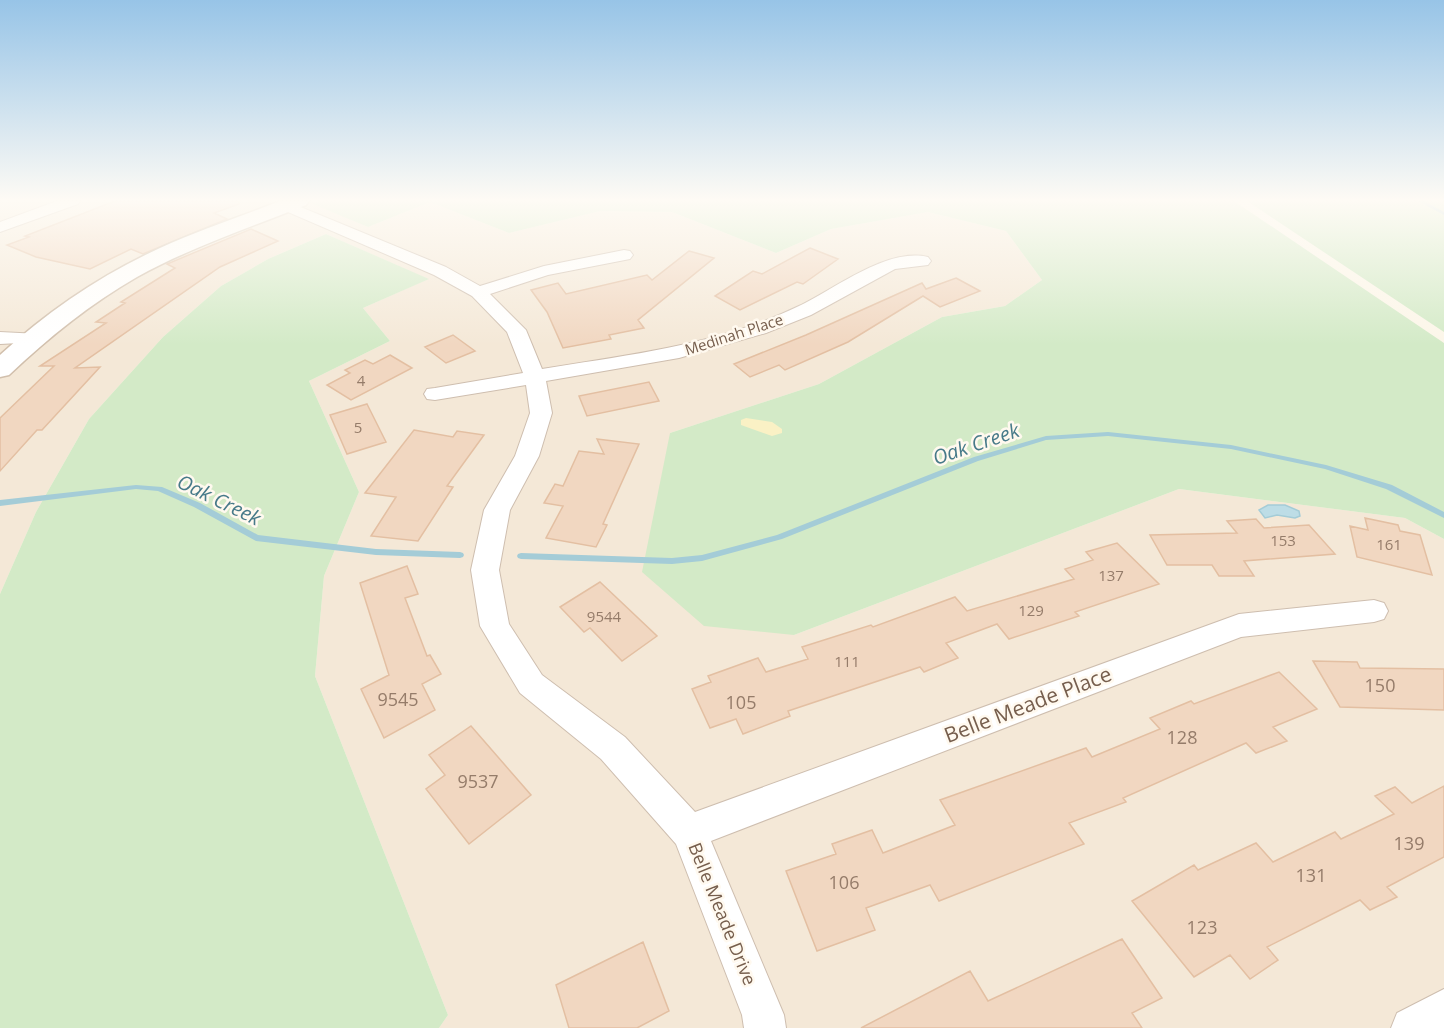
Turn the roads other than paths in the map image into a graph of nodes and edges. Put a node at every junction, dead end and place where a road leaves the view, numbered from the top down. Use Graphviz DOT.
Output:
graph roads {
  1 [pos="177,249"];
  2 [pos="391,249"];
  3 [pos="624,255"];
  4 [pos="922,261"];
  5 [pos="478,292"];
  6 [pos="0,338"];
  7 [pos="32,338"];
  8 [pos="0,369"];
  9 [pos="535,377"];
  10 [pos="435,394"];
  11 [pos="1374,611"];
  12 [pos="689,832"];
  13 [pos="1444,1010"];
  14 [pos="765,1028"];
  15 [pos="1412,1028"];
  1 -- 7 [label="street"];
  2 -- 5 [label="street, Belle Meade Drive"];
  3 -- 5 [label="street"];
  4 -- 9 [label="street, Medinah Place"];
  5 -- 9 [label="street, Belle Meade Drive"];
  6 -- 7 [label="street"];
  7 -- 8 [label="street"];
  9 -- 10 [label="street, Medinah Place"];
  9 -- 12 [label="street, Belle Meade Drive"];
  11 -- 12 [label="street, Belle Meade Place"];
  12 -- 14 [label="street, Belle Meade Drive"];
  13 -- 15 [label="street"];
}
